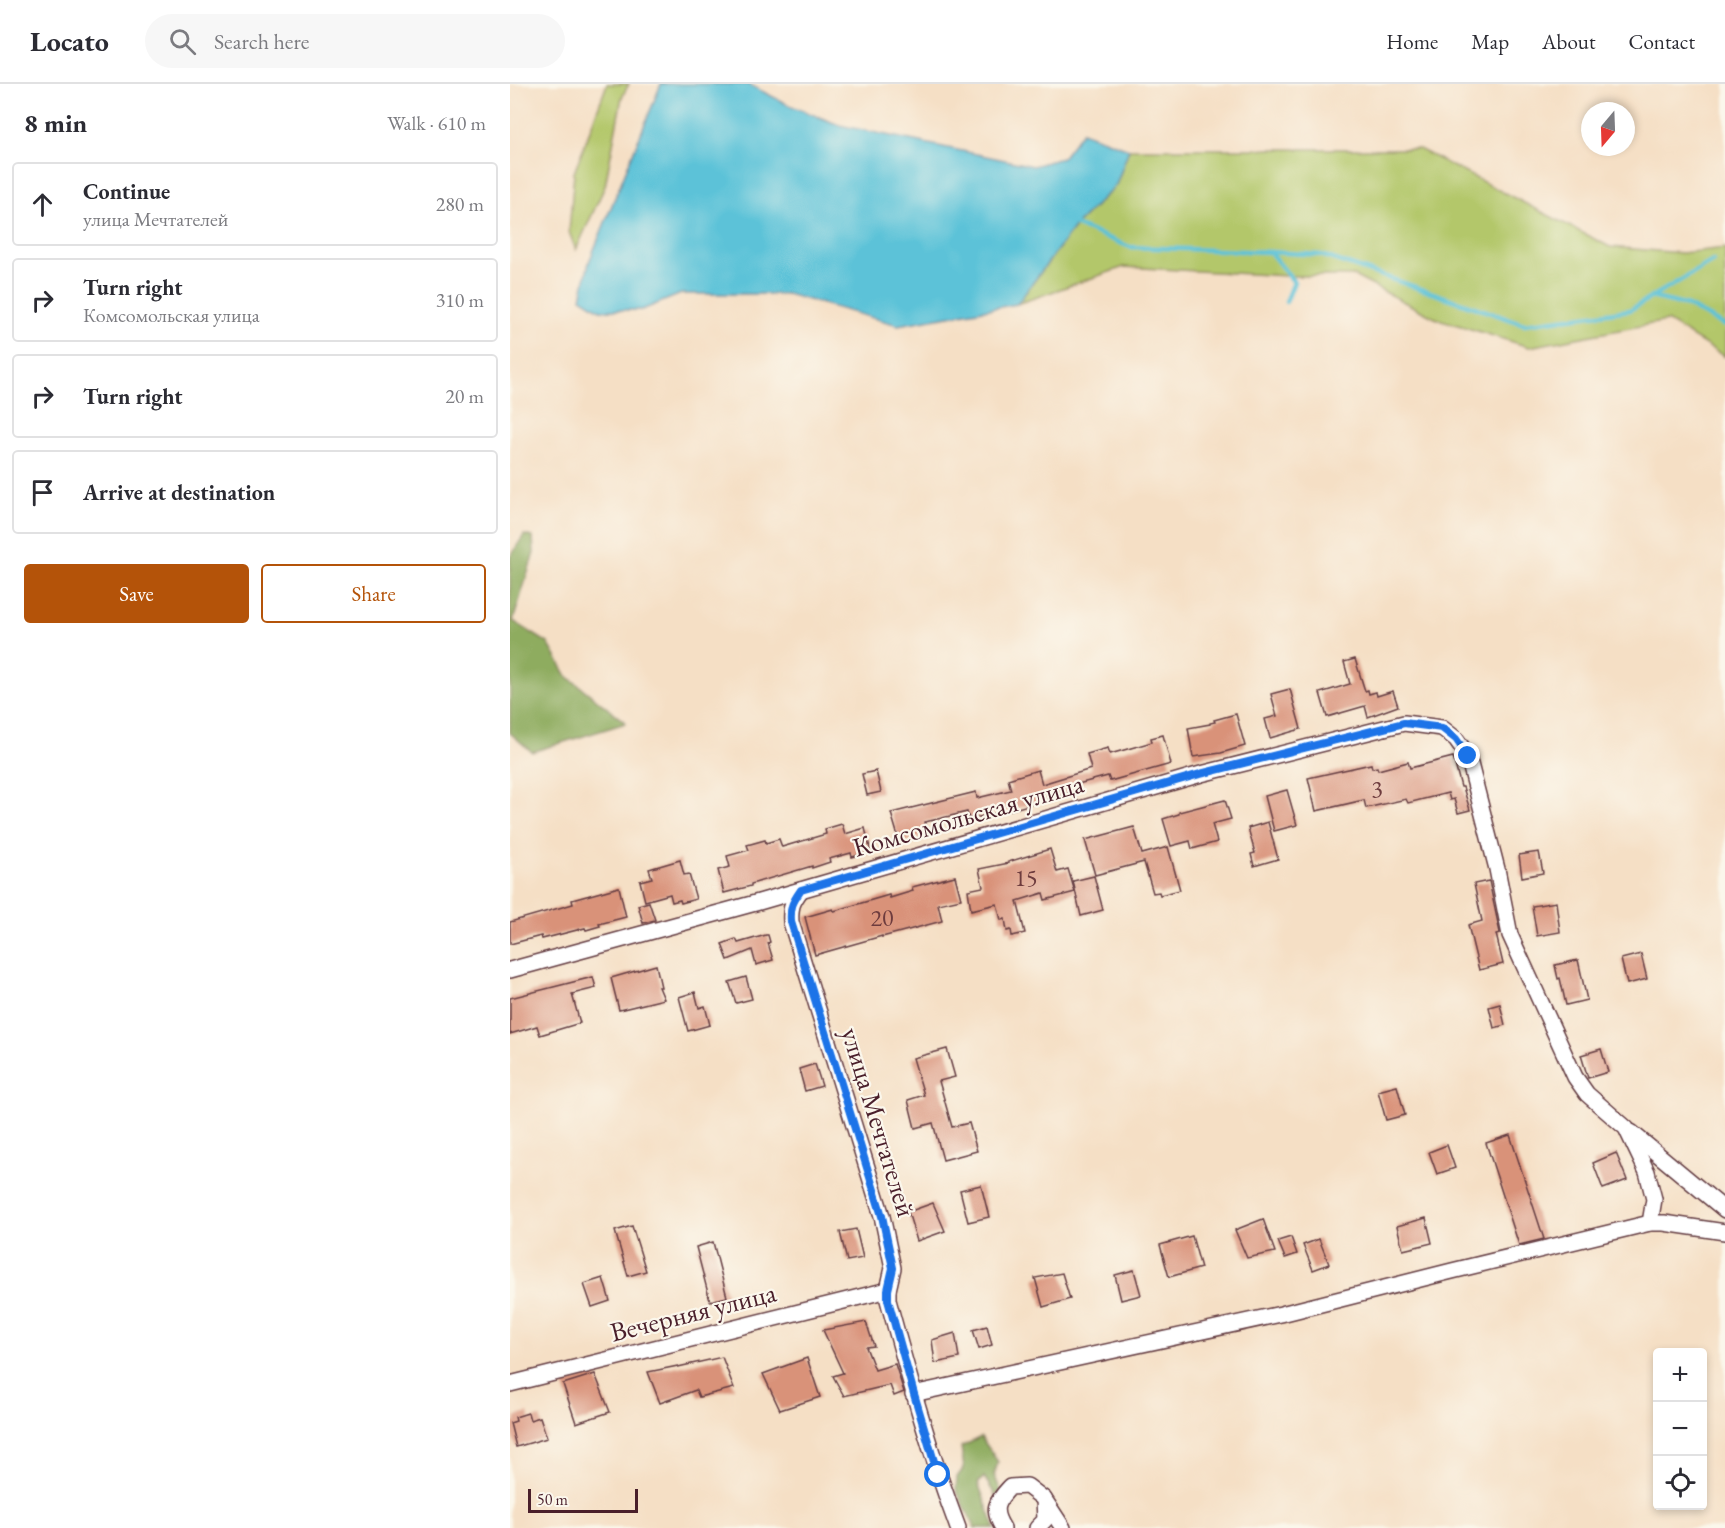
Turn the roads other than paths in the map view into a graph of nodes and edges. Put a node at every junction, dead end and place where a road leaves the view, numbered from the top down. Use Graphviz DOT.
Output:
graph roads {
  1 [pos="801,890"];
  2 [pos="759,902"];
  3 [pos="791,922"];
  4 [pos="510,970"];
  5 [pos="1626,1128"];
  6 [pos="1725,1210"];
  7 [pos="1650,1223"];
  8 [pos="1725,1232"];
  9 [pos="888,1290"];
  10 [pos="510,1384"];
  11 [pos="914,1394"];
  12 [pos="1044,1499"];
  13 [pos="958,1528"];
  14 [pos="1003,1528"];
  15 [pos="1037,1528"];
  16 [pos="1063,1528"];
  1 -- 2 [label="street, Комсомольская улица"];
  1 -- 3 [label="street"];
  1 -- 5 [label="street, Комсомольская улица"];
  2 -- 3 [label="street"];
  2 -- 4 [label="street, Комсомольская улица"];
  3 -- 9 [label="street, улица Мечтателей"];
  5 -- 6 [label="street"];
  5 -- 7 [label="street"];
  7 -- 8 [label="street"];
  7 -- 11 [label="street"];
  9 -- 10 [label="street, Вечерняя улица"];
  9 -- 11 [label="street, улица Мечтателей"];
  11 -- 13 [label="street, улица Мечтателей"];
  12 -- 14 [label="street"];
  12 -- 15 [label="street"];
  12 -- 16 [label="street"];
}
